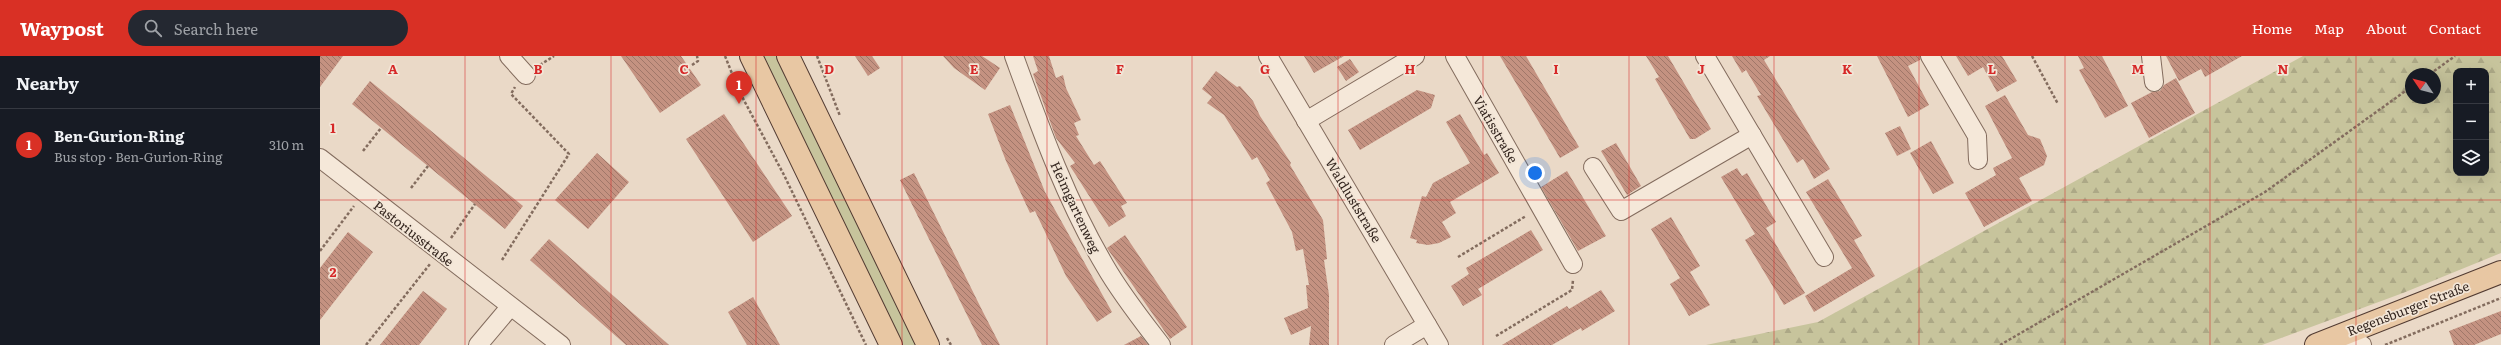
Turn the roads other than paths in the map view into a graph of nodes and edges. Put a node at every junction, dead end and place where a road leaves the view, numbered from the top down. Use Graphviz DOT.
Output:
graph roads {
  1 [pos="510,56"];
  2 [pos="751,56"];
  3 [pos="788,56"];
  4 [pos="1014,56"];
  5 [pos="1268,56"];
  6 [pos="1415,56"];
  7 [pos="1455,56"];
  8 [pos="1705,56"];
  9 [pos="1930,56"];
  10 [pos="2151,56"];
  11 [pos="526,75"];
  12 [pos="2154,82"];
  13 [pos="1306,121"];
  14 [pos="1752,135"];
  15 [pos="320,158"];
  16 [pos="1978,160"];
  17 [pos="1593,167"];
  18 [pos="1824,257"];
  19 [pos="1573,264"];
  20 [pos="2501,272"];
  21 [pos="510,307"];
  22 [pos="1427,325"];
  23 [pos="2343,334"];
  24 [pos="478,345"];
  25 [pos="561,345"];
  26 [pos="890,345"];
  27 [pos="928,345"];
  28 [pos="1161,345"];
  29 [pos="1394,345"];
  30 [pos="1439,345"];
  31 [pos="2316,345"];
  32 [pos="2362,345"];
  1 -- 11 [label="street"];
  2 -- 26 [label="main road"];
  3 -- 27 [label="main road"];
  4 -- 28 [label="street, Heimgartenweg"];
  5 -- 13 [label="street, Waldluststraße"];
  6 -- 13 [label="street"];
  7 -- 19 [label="street, Viatisstraße"];
  8 -- 14 [label="street"];
  9 -- 16 [label="street"];
  10 -- 12 [label="street"];
  13 -- 22 [label="street, Waldluststraße"];
  14 -- 17 [label="street"];
  14 -- 18 [label="street"];
  15 -- 21 [label="street, Pastoriusstraße"];
  20 -- 23 [label="main road, Regensburger Straße"];
  21 -- 24 [label="street"];
  21 -- 25 [label="street, Pastoriusstraße"];
  22 -- 29 [label="street"];
  22 -- 30 [label="street, Waldluststraße"];
  23 -- 31 [label="main road, Regensburger Straße"];
  23 -- 32 [label="street"];
}
